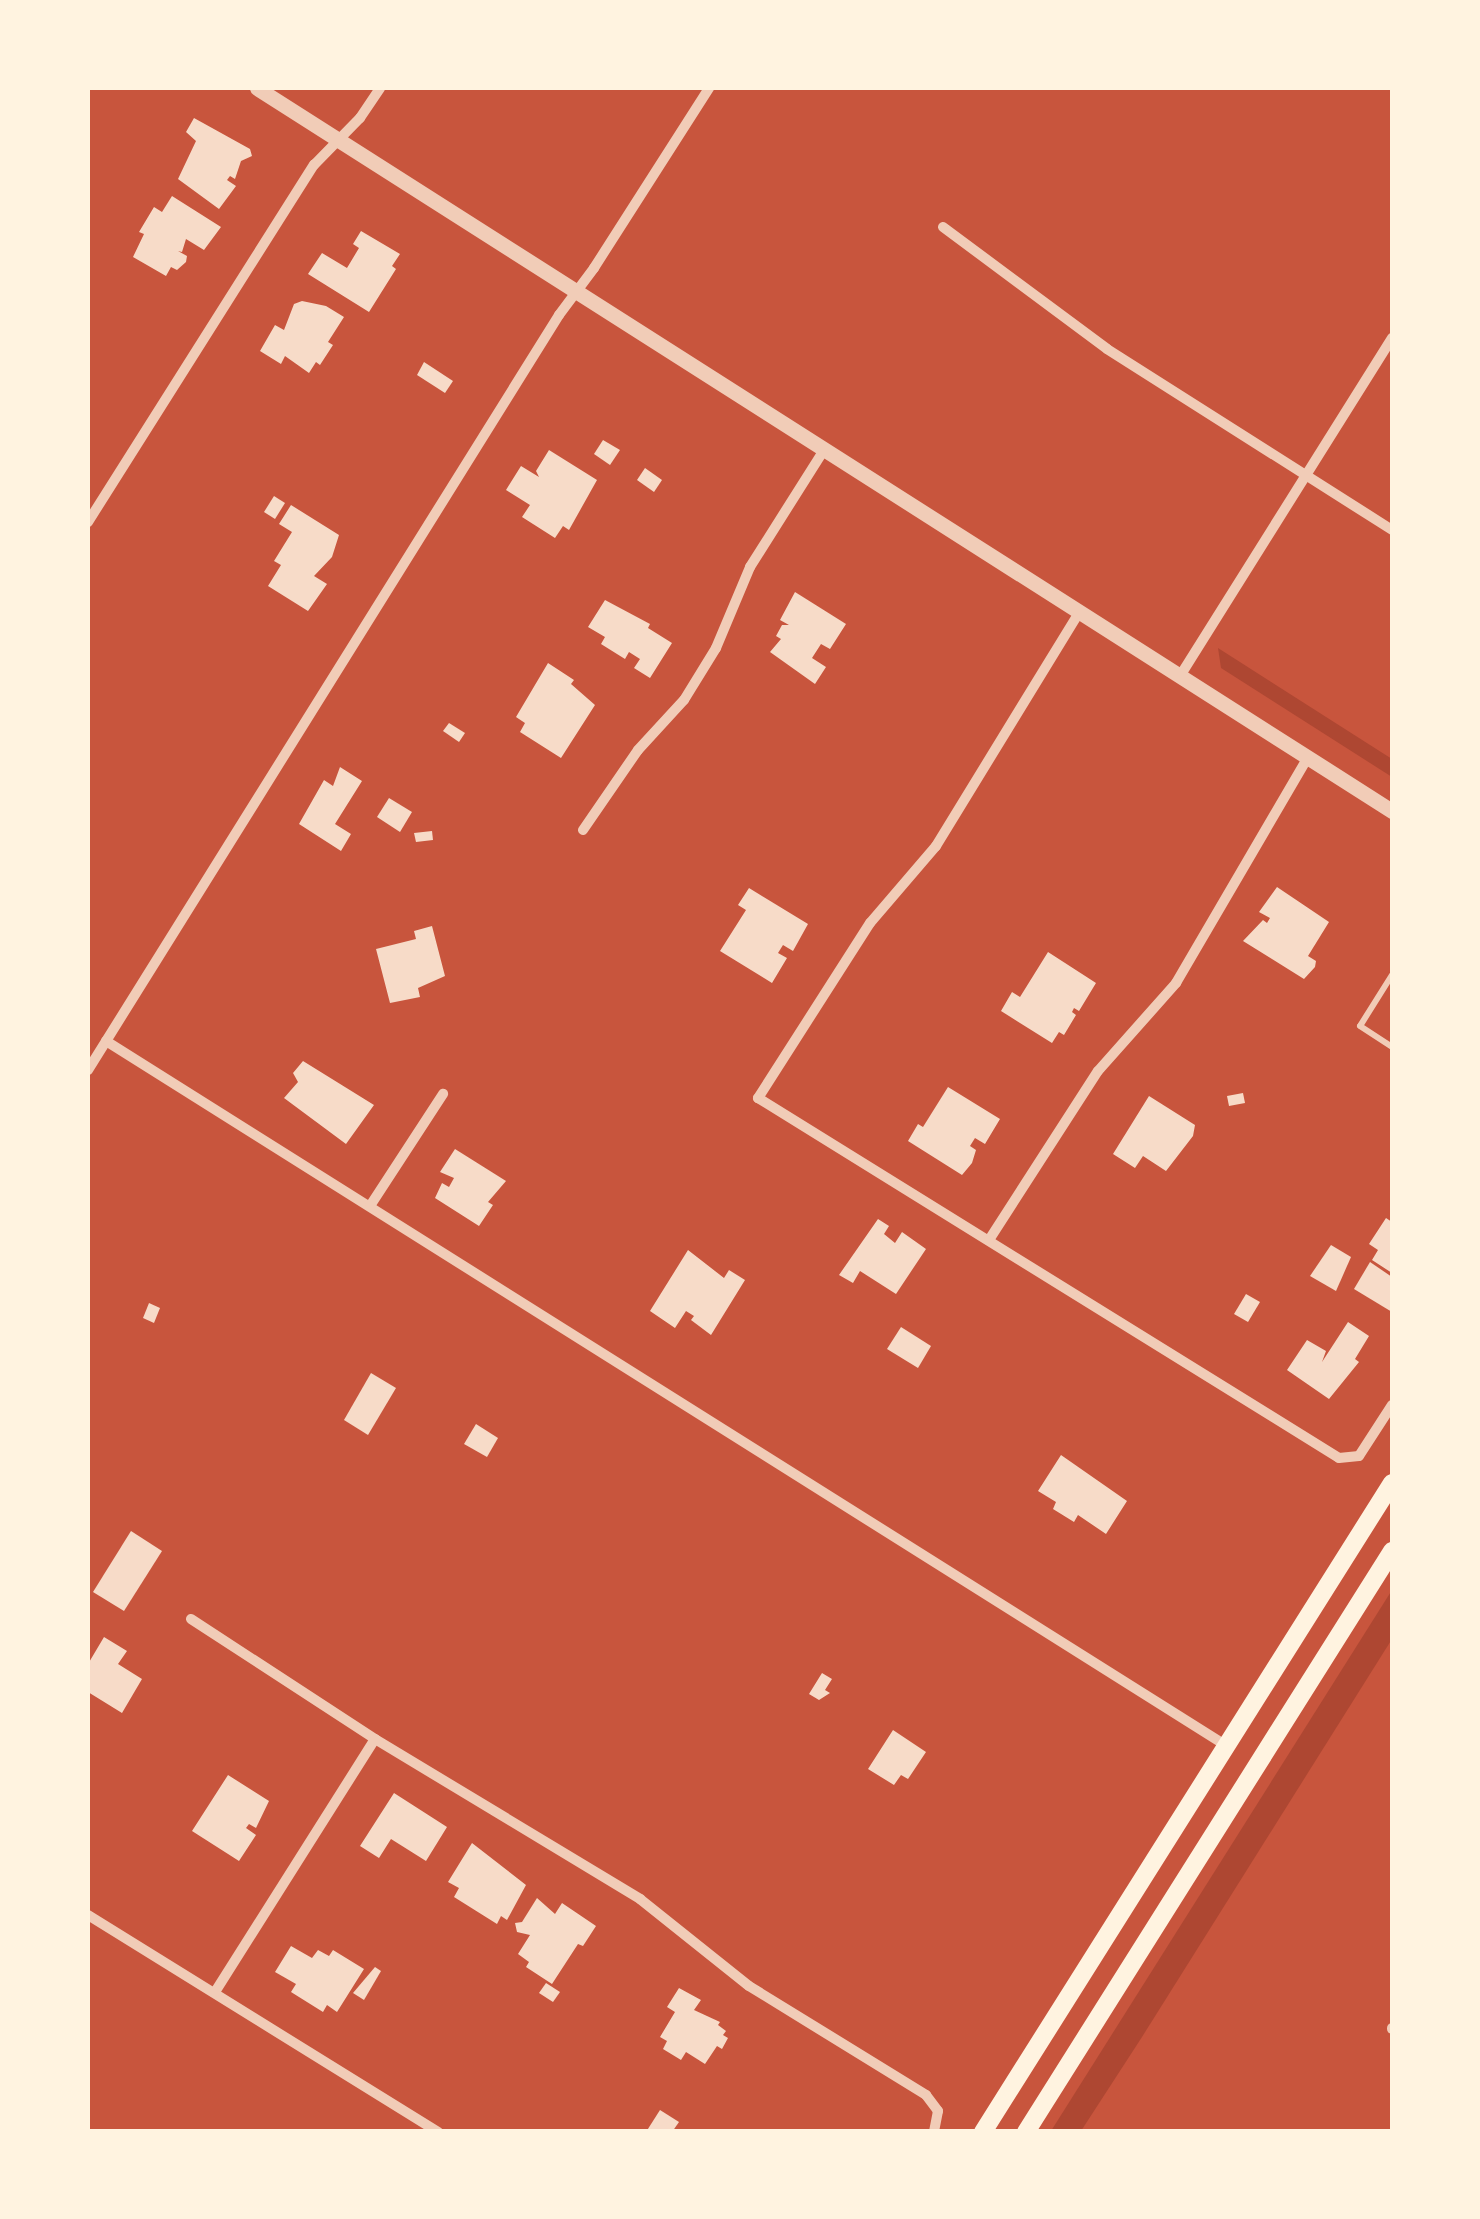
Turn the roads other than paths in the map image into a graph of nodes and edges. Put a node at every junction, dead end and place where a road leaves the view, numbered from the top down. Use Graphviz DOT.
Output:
graph roads {
  1 [pos="256,88"];
  2 [pos="380,88"];
  3 [pos="708,88"];
  4 [pos="337,142"];
  5 [pos="943,226"];
  6 [pos="577,292"];
  7 [pos="1392,338"];
  8 [pos="824,450"];
  9 [pos="1306,475"];
  10 [pos="88,522"];
  11 [pos="1392,530"];
  12 [pos="1080,612"];
  13 [pos="1180,676"];
  14 [pos="1308,756"];
  15 [pos="1392,810"];
  16 [pos="582,830"];
  17 [pos="1392,974"];
  18 [pos="106,1041"];
  19 [pos="1392,1046"];
  20 [pos="88,1070"];
  21 [pos="443,1094"];
  22 [pos="370,1206"];
  23 [pos="989,1240"];
  24 [pos="1392,1406"];
  25 [pos="1392,1483"];
  26 [pos="1392,1551"];
  27 [pos="191,1619"];
  28 [pos="375,1739"];
  29 [pos="1227,1746"];
  30 [pos="88,1915"];
  31 [pos="215,1992"];
  32 [pos="438,2132"];
  33 [pos="934,2132"];
  34 [pos="983,2132"];
  35 [pos="1026,2132"];
  1 -- 4 [label="street"];
  2 -- 4 [label="street"];
  3 -- 6 [label="street"];
  4 -- 6 [label="street"];
  4 -- 10 [label="street"];
  5 -- 9 [label="street"];
  6 -- 8 [label="street"];
  6 -- 18 [label="street"];
  7 -- 9 [label="street"];
  8 -- 12 [label="street"];
  8 -- 16 [label="street"];
  9 -- 11 [label="street"];
  9 -- 13 [label="street"];
  12 -- 13 [label="street"];
  12 -- 23 [label="street"];
  13 -- 14 [label="street"];
  14 -- 15 [label="street"];
  14 -- 23 [label="street"];
  17 -- 19 [label="lane"];
  18 -- 20 [label="street"];
  18 -- 22 [label="street"];
  21 -- 22 [label="street"];
  22 -- 29 [label="street"];
  23 -- 24 [label="street"];
  25 -- 29 [label="main road"];
  26 -- 35 [label="main road"];
  27 -- 28 [label="street"];
  28 -- 31 [label="street"];
  28 -- 33 [label="street"];
  29 -- 34 [label="main road"];
  30 -- 31 [label="street"];
  31 -- 32 [label="street"];
}
